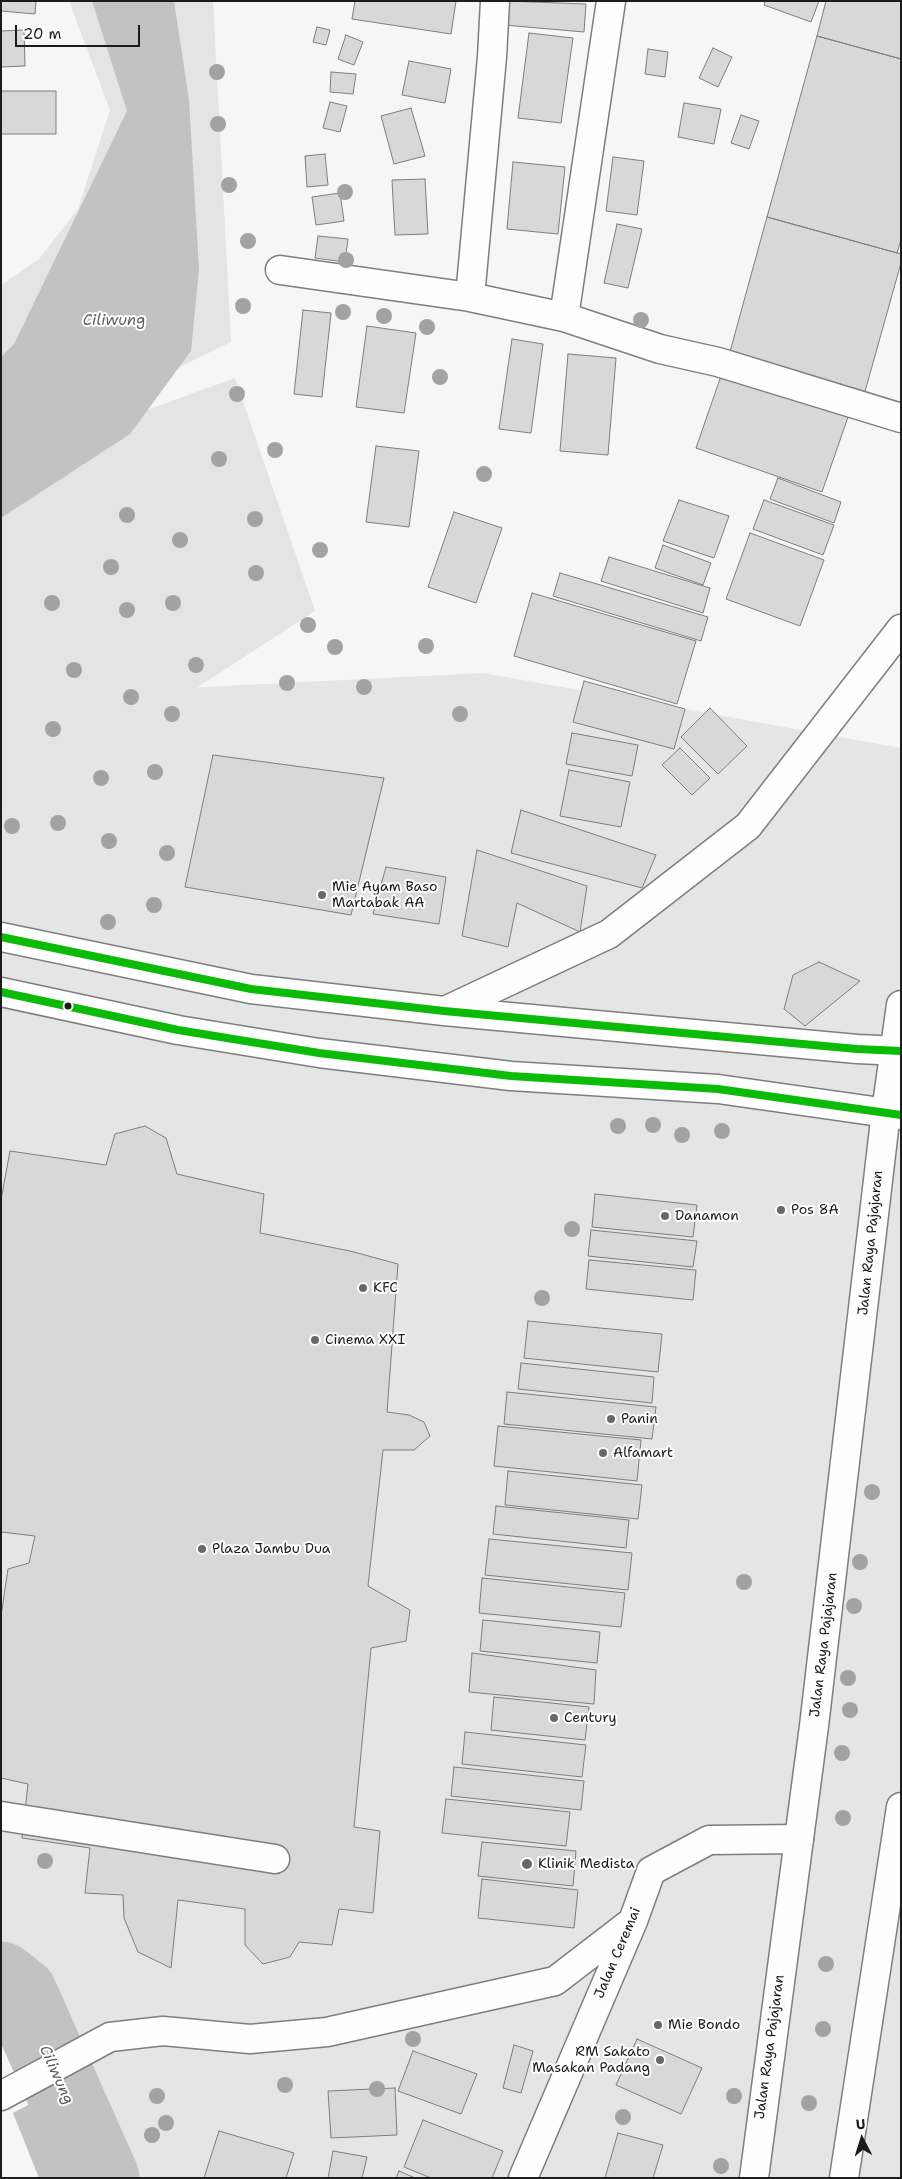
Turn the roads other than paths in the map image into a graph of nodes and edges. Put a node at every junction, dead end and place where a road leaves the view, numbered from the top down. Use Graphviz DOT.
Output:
graph roads {
  1 [pos="495,1"];
  2 [pos="611,1"];
  3 [pos="280,270"];
  4 [pos="470,297"];
  5 [pos="564,317"];
  6 [pos="901,418"];
  7 [pos="901,629"];
  8 [pos="1,937"];
  9 [pos="1,992"];
  10 [pos="901,1005"];
  11 [pos="444,1011"];
  12 [pos="897,1050"];
  13 [pos="893,1113"];
  14 [pos="901,1807"];
  15 [pos="1,1816"];
  16 [pos="799,1838"];
  17 [pos="275,1859"];
  18 [pos="632,1921"];
  19 [pos="1,2096"];
  20 [pos="523,2178"];
  21 [pos="754,2178"];
  22 [pos="844,2178"];
  1 -- 4 [label="main road"];
  2 -- 5 [label="main road"];
  3 -- 4 [label="main road"];
  4 -- 5 [label="main road"];
  5 -- 6 [label="main road"];
  7 -- 11 [label="main road"];
  8 -- 11 [label="main road"];
  9 -- 13 [label="main road"];
  10 -- 12 [label="main road, Jalan Raya Pajajaran"];
  11 -- 12 [label="main road"];
  12 -- 13 [label="main road, Jalan Raya Pajajaran"];
  13 -- 16 [label="main road, Jalan Raya Pajajaran"];
  14 -- 22 [label="main road"];
  15 -- 17 [label="main road"];
  16 -- 18 [label="main road, Jalan Ceremai"];
  16 -- 21 [label="main road, Jalan Raya Pajajaran"];
  18 -- 19 [label="main road"];
  18 -- 20 [label="main road, Jalan Ceremai"];
}
